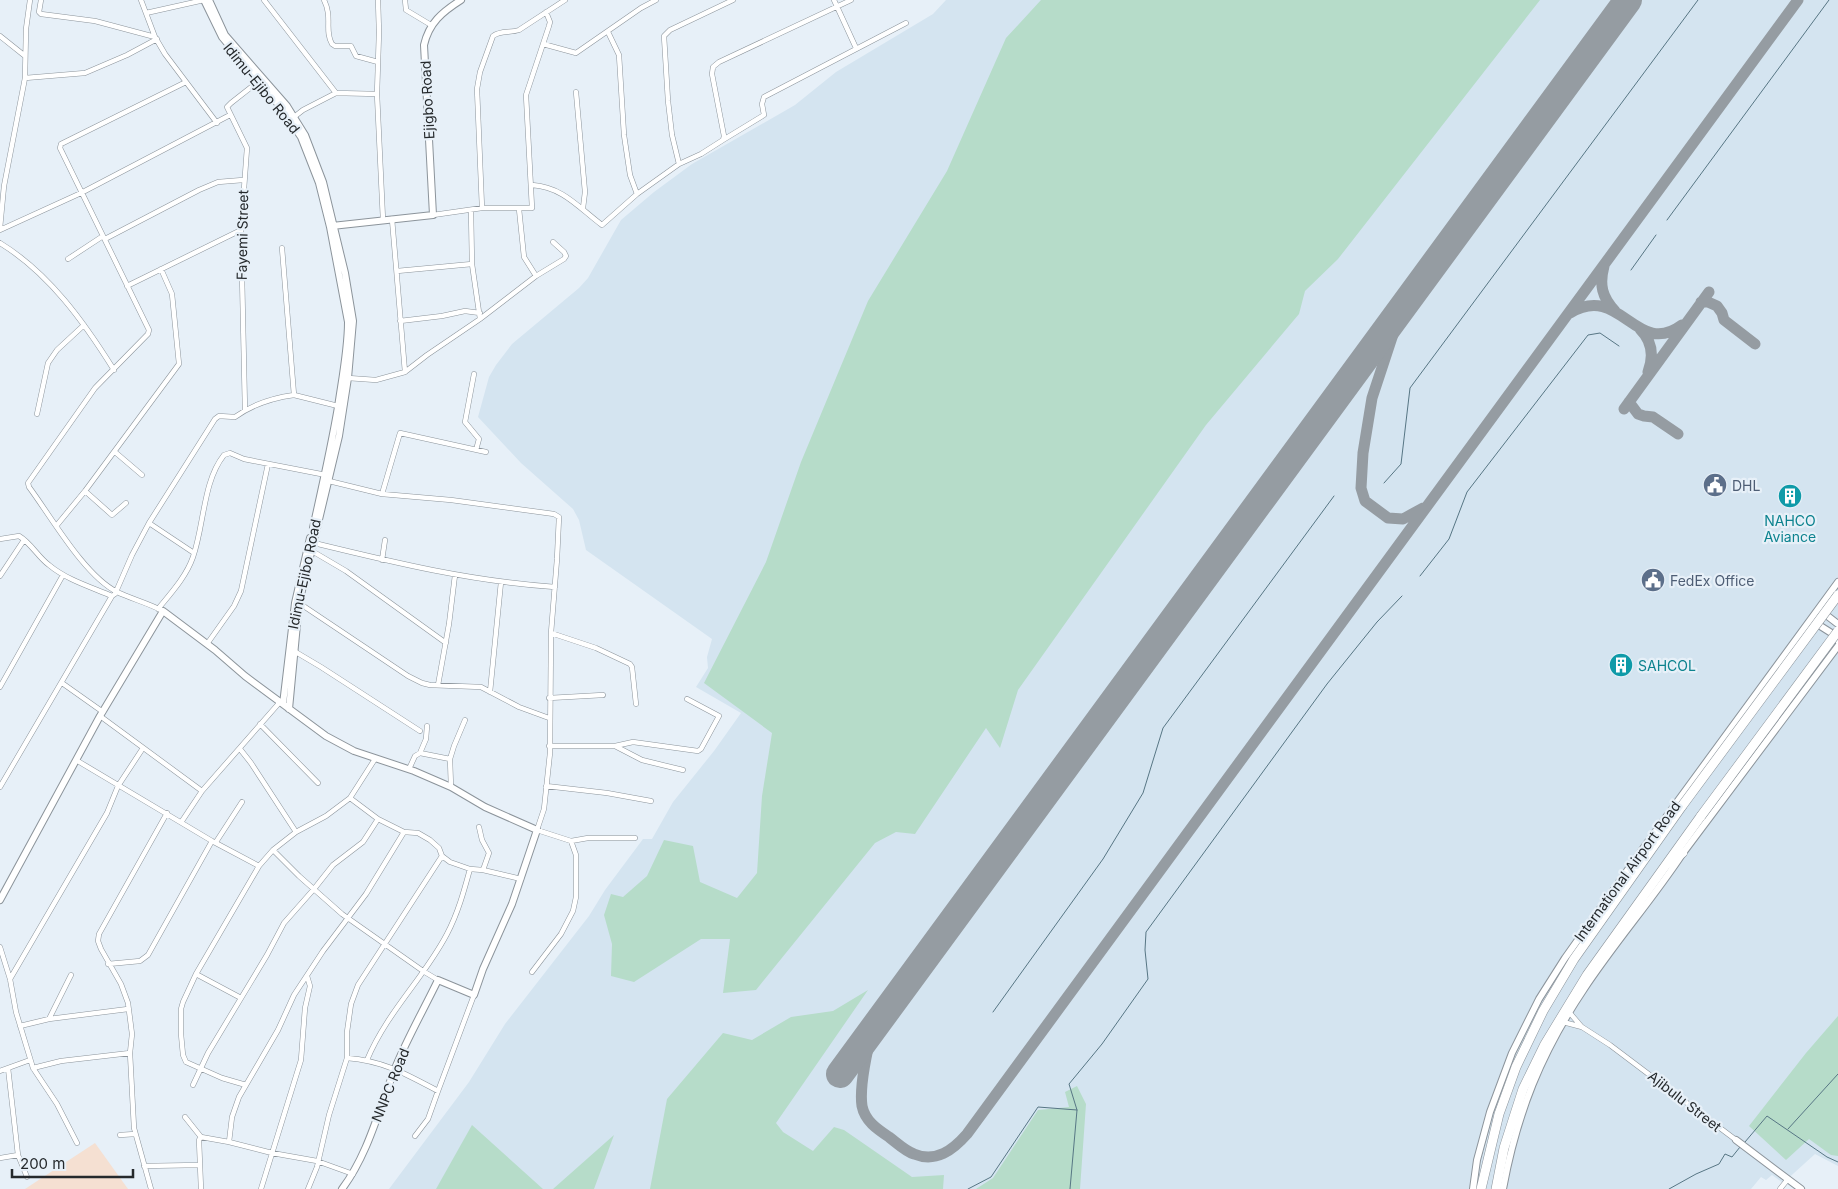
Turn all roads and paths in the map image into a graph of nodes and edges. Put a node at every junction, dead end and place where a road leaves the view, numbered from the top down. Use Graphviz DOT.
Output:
graph roads {
  1 [pos="30,0"];
  2 [pos="41,0"];
  3 [pos="140,0"];
  4 [pos="204,0"];
  5 [pos="209,0"];
  6 [pos="264,0"];
  7 [pos="324,0"];
  8 [pos="378,0"];
  9 [pos="405,0"];
  10 [pos="461,0"];
  11 [pos="565,0"];
  12 [pos="656,0"];
  13 [pos="733,0"];
  14 [pos="834,0"];
  15 [pos="852,0"];
  16 [pos="837,6"];
  17 [pos="546,12"];
  18 [pos="146,13"];
  19 [pos="906,23"];
  20 [pos="431,25"];
  21 [pos="608,32"];
  22 [pos="0,36"];
  23 [pos="156,38"];
  24 [pos="543,44"];
  25 [pos="856,48"];
  26 [pos="26,56"];
  27 [pos="378,62"];
  28 [pos="25,78"];
  29 [pos="259,81"];
  30 [pos="186,82"];
  31 [pos="576,92"];
  32 [pos="336,93"];
  33 [pos="377,94"];
  34 [pos="230,115"];
  35 [pos="294,117"];
  36 [pos="217,123"];
  37 [pos="723,140"];
  38 [pos="679,164"];
  39 [pos="244,180"];
  40 [pos="2,185"];
  41 [pos="532,185"];
  42 [pos="81,193"];
  43 [pos="637,194"];
  44 [pos="482,208"];
  45 [pos="583,208"];
  46 [pos="518,209"];
  47 [pos="471,211"];
  48 [pos="433,215"];
  49 [pos="392,219"];
  50 [pos="383,220"];
  51 [pos="333,226"];
  52 [pos="0,229"];
  53 [pos="241,230"];
  54 [pos="104,238"];
  55 [pos="553,242"];
  56 [pos="0,243"];
  57 [pos="282,248"];
  58 [pos="68,259"];
  59 [pos="472,264"];
  60 [pos="161,269"];
  61 [pos="397,271"];
  62 [pos="536,276"];
  63 [pos="127,286"];
  64 [pos="480,313"];
  65 [pos="400,320"];
  66 [pos="480,320"];
  67 [pos="84,325"];
  68 [pos="114,370"];
  69 [pos="405,372"];
  70 [pos="474,374"];
  71 [pos="348,378"];
  72 [pos="294,395"];
  73 [pos="338,406"];
  74 [pos="245,410"];
  75 [pos="37,414"];
  76 [pos="476,450"];
  77 [pos="115,452"];
  78 [pos="486,452"];
  79 [pos="268,464"];
  80 [pos="142,475"];
  81 [pos="327,478"];
  82 [pos="85,491"];
  83 [pos="382,494"];
  84 [pos="126,503"];
  85 [pos="149,523"];
  86 [pos="57,525"];
  87 [pos="0,539"];
  88 [pos="24,540"];
  89 [pos="385,540"];
  90 [pos="314,543"];
  91 [pos="312,551"];
  92 [pos="194,553"];
  93 [pos="382,560"];
  94 [pos="306,563"];
  95 [pos="63,575"];
  96 [pos="455,575"];
  97 [pos="0,576"];
  98 [pos="501,582"];
  99 [pos="1838,582"];
  100 [pos="555,587"];
  101 [pos="117,592"];
  102 [pos="1838,595"];
  103 [pos="112,596"];
  104 [pos="299,603"];
  105 [pos="1818,608"];
  106 [pos="161,610"];
  107 [pos="296,613"];
  108 [pos="1813,614"];
  109 [pos="1808,622"];
  110 [pos="1838,624"];
  111 [pos="1838,632"];
  112 [pos="551,633"];
  113 [pos="1838,641"];
  114 [pos="446,643"];
  115 [pos="207,644"];
  116 [pos="1838,646"];
  117 [pos="294,651"];
  118 [pos="62,683"];
  119 [pos="438,685"];
  120 [pos="0,687"];
  121 [pos="490,692"];
  122 [pos="603,695"];
  123 [pos="549,698"];
  124 [pos="687,699"];
  125 [pos="281,703"];
  126 [pos="636,704"];
  127 [pos="289,709"];
  128 [pos="101,714"];
  129 [pos="549,718"];
  130 [pos="465,720"];
  131 [pos="260,724"];
  132 [pos="427,726"];
  133 [pos="420,732"];
  134 [pos="549,746"];
  135 [pos="615,746"];
  136 [pos="143,748"];
  137 [pos="240,749"];
  138 [pos="420,753"];
  139 [pos="375,759"];
  140 [pos="76,760"];
  141 [pos="450,760"];
  142 [pos="409,769"];
  143 [pos="683,770"];
  144 [pos="318,783"];
  145 [pos="118,786"];
  146 [pos="546,786"];
  147 [pos="0,787"];
  148 [pos="451,787"];
  149 [pos="202,791"];
  150 [pos="350,798"];
  151 [pos="651,801"];
  152 [pos="242,802"];
  153 [pos="167,813"];
  154 [pos="378,819"];
  155 [pos="182,822"];
  156 [pos="479,827"];
  157 [pos="537,830"];
  158 [pos="296,832"];
  159 [pos="404,832"];
  160 [pos="635,838"];
  161 [pos="1654,840"];
  162 [pos="571,841"];
  163 [pos="214,842"];
  164 [pos="273,850"];
  165 [pos="1683,853"];
  166 [pos="442,856"];
  167 [pos="1667,865"];
  168 [pos="259,866"];
  169 [pos="470,869"];
  170 [pos="483,870"];
  171 [pos="521,879"];
  172 [pos="314,890"];
  173 [pos="0,900"];
  174 [pos="347,918"];
  175 [pos="385,945"];
  176 [pos="0,947"];
  177 [pos="108,964"];
  178 [pos="422,971"];
  179 [pos="532,972"];
  180 [pos="196,974"];
  181 [pos="71,975"];
  182 [pos="307,976"];
  183 [pos="10,979"];
  184 [pos="438,980"];
  185 [pos="474,995"];
  186 [pos="240,998"];
  187 [pos="128,1010"];
  188 [pos="1569,1012"];
  189 [pos="49,1019"];
  190 [pos="1563,1022"];
  191 [pos="20,1026"];
  192 [pos="1582,1027"];
  193 [pos="130,1053"];
  194 [pos="347,1058"];
  195 [pos="30,1060"];
  196 [pos="367,1060"];
  197 [pos="8,1068"];
  198 [pos="33,1068"];
  199 [pos="202,1069"];
  200 [pos="395,1069"];
  201 [pos="0,1071"];
  202 [pos="246,1085"];
  203 [pos="193,1086"];
  204 [pos="438,1091"];
  205 [pos="185,1118"];
  206 [pos="135,1134"];
  207 [pos="120,1135"];
  208 [pos="415,1136"];
  209 [pos="201,1137"];
  210 [pos="1736,1140"];
  211 [pos="229,1142"];
  212 [pos="77,1143"];
  213 [pos="272,1153"];
  214 [pos="18,1155"];
  215 [pos="0,1158"];
  216 [pos="317,1161"];
  217 [pos="144,1166"];
  218 [pos="199,1166"];
  219 [pos="353,1174"];
  220 [pos="27,1176"];
  221 [pos="1784,1177"];
  222 [pos="151,1189"];
  223 [pos="201,1189"];
  224 [pos="261,1189"];
  225 [pos="308,1189"];
  226 [pos="342,1189"];
  227 [pos="1473,1189"];
  228 [pos="1481,1189"];
  229 [pos="1496,1189"];
  230 [pos="1503,1189"];
  231 [pos="1780,1189"];
  232 [pos="1801,1189"];
  1 -- 26 [label="street"];
  2 -- 23 [label="street"];
  3 -- 18 [label="street"];
  4 -- 18 [label="street"];
  4 -- 29 [label="main road, Idimu-Ejibo Road"];
  5 -- 35 [label="main road, Idimu-Ejibo Road"];
  6 -- 32 [label="street"];
  7 -- 27 [label="street"];
  8 -- 27 [label="street"];
  9 -- 20 [label="street"];
  10 -- 20 [label="main road"];
  11 -- 17 [label="street"];
  12 -- 21 [label="street"];
  13 -- 38 [label="street"];
  14 -- 16 [label="street"];
  15 -- 16 [label="street"];
  16 -- 25 [label="street"];
  16 -- 37 [label="street"];
  17 -- 24 [label="street"];
  17 -- 44 [label="street"];
  18 -- 23 [label="street"];
  19 -- 25 [label="street"];
  20 -- 48 [label="main road, Ejigbo Road"];
  21 -- 24 [label="street"];
  21 -- 43 [label="street"];
  22 -- 26 [label="street"];
  23 -- 28 [label="street"];
  23 -- 30 [label="street"];
  24 -- 41 [label="street"];
  25 -- 37 [label="street"];
  26 -- 28 [label="street"];
  27 -- 33 [label="street"];
  28 -- 40 [label="street"];
  29 -- 34 [label="street"];
  29 -- 51 [label="main road, Idimu-Ejibo Road"];
  30 -- 36 [label="street"];
  30 -- 42 [label="street"];
  31 -- 45 [label="street"];
  32 -- 33 [label="street"];
  32 -- 35 [label="street"];
  33 -- 50 [label="street"];
  34 -- 36 [label="street"];
  34 -- 39 [label="street, Fayemi Street"];
  35 -- 51 [label="main road, Idimu-Ejibo Road"];
  36 -- 42 [label="street"];
  37 -- 38 [label="street"];
  38 -- 43 [label="street"];
  39 -- 53 [label="street, Fayemi Street"];
  39 -- 54 [label="street"];
  40 -- 52 [label="street"];
  41 -- 45 [label="street"];
  41 -- 46 [label="street"];
  42 -- 52 [label="street"];
  42 -- 54 [label="street"];
  43 -- 45 [label="street"];
  44 -- 46 [label="street"];
  44 -- 47 [label="street"];
  46 -- 62 [label="street"];
  47 -- 48 [label="street"];
  47 -- 59 [label="street"];
  48 -- 49 [label="main road"];
  49 -- 50 [label="main road"];
  49 -- 61 [label="street"];
  50 -- 51 [label="main road"];
  51 -- 71 [label="main road, Idimu-Ejibo Road"];
  51 -- 73 [label="main road, Idimu-Ejibo Road"];
  53 -- 60 [label="street"];
  53 -- 74 [label="street, Fayemi Street"];
  54 -- 58 [label="street"];
  54 -- 63 [label="street"];
  55 -- 62 [label="street"];
  56 -- 67 [label="street"];
  57 -- 72 [label="street"];
  59 -- 61 [label="street"];
  59 -- 64 [label="street"];
  60 -- 63 [label="street"];
  60 -- 77 [label="street"];
  61 -- 65 [label="street"];
  62 -- 66 [label="street"];
  63 -- 68 [label="street"];
  64 -- 65 [label="street"];
  64 -- 66 [label="street"];
  65 -- 69 [label="street"];
  66 -- 69 [label="street"];
  67 -- 68 [label="street"];
  67 -- 75 [label="street"];
  68 -- 86 [label="street"];
  69 -- 71 [label="street"];
  70 -- 76 [label="street"];
  71 -- 81 [label="main road, Idimu-Ejibo Road"];
  72 -- 73 [label="street"];
  72 -- 74 [label="street"];
  73 -- 81 [label="main road, Idimu-Ejibo Road"];
  74 -- 85 [label="street"];
  76 -- 78 [label="street"];
  76 -- 83 [label="street"];
  77 -- 80 [label="street"];
  77 -- 82 [label="street"];
  79 -- 81 [label="street"];
  79 -- 92 [label="street"];
  79 -- 115 [label="street"];
  81 -- 83 [label="street"];
  81 -- 90 [label="main road, Idimu-Ejibo Road"];
  81 -- 94 [label="main road, Idimu-Ejibo Road"];
  82 -- 84 [label="street"];
  82 -- 86 [label="street"];
  83 -- 100 [label="street"];
  85 -- 92 [label="street"];
  85 -- 101 [label="street"];
  86 -- 101 [label="street"];
  87 -- 88 [label="street"];
  88 -- 95 [label="street"];
  88 -- 97 [label="street"];
  89 -- 93 [label="street"];
  90 -- 91 [label="main road, Idimu-Ejibo Road"];
  90 -- 93 [label="street"];
  91 -- 94 [label="main road, Idimu-Ejibo Road"];
  91 -- 114 [label="street"];
  92 -- 106 [label="street"];
  93 -- 96 [label="street"];
  94 -- 104 [label="main road, Idimu-Ejibo Road"];
  94 -- 107 [label="main road, Idimu-Ejibo Road"];
  95 -- 103 [label="street"];
  95 -- 120 [label="street"];
  96 -- 98 [label="street"];
  96 -- 114 [label="street"];
  98 -- 100 [label="street"];
  98 -- 121 [label="street"];
  99 -- 105 [label="main road, International Airport Road"];
  100 -- 112 [label="street"];
  101 -- 103 [label="street"];
  101 -- 106 [label="street"];
  102 -- 161 [label="highway, International Airport Road, bridge"];
  103 -- 118 [label="street"];
  104 -- 107 [label="main road, Idimu-Ejibo Road"];
  104 -- 119 [label="street"];
  105 -- 108 [label="main road, International Airport Road"];
  105 -- 110 [label="main road"];
  106 -- 115 [label="main road"];
  106 -- 128 [label="main road"];
  107 -- 117 [label="main road, Idimu-Ejibo Road"];
  107 -- 125 [label="main road, Idimu-Ejibo Road"];
  108 -- 109 [label="main road, International Airport Road"];
  108 -- 111 [label="main road"];
  109 -- 113 [label="main road"];
  109 -- 161 [label="main road, International Airport Road"];
  111 -- 167 [label="highway, International Airport Road, bridge"];
  112 -- 123 [label="street"];
  112 -- 126 [label="street"];
  114 -- 119 [label="street"];
  115 -- 125 [label="main road"];
  116 -- 165 [label="main road"];
  117 -- 127 [label="main road, Idimu-Ejibo Road"];
  117 -- 133 [label="street"];
  118 -- 128 [label="street"];
  118 -- 147 [label="street"];
  119 -- 121 [label="street"];
  121 -- 129 [label="street"];
  122 -- 123 [label="street"];
  123 -- 129 [label="street"];
  124 -- 135 [label="street"];
  125 -- 127 [label="main road"];
  125 -- 131 [label="street"];
  127 -- 139 [label="main road"];
  128 -- 136 [label="street"];
  128 -- 140 [label="main road"];
  129 -- 134 [label="street"];
  130 -- 141 [label="street"];
  131 -- 137 [label="street"];
  131 -- 144 [label="street"];
  132 -- 138 [label="street"];
  134 -- 135 [label="street"];
  134 -- 146 [label="street"];
  135 -- 143 [label="street"];
  136 -- 145 [label="street"];
  136 -- 149 [label="street"];
  137 -- 149 [label="street"];
  137 -- 158 [label="street"];
  138 -- 141 [label="street"];
  138 -- 142 [label="street"];
  139 -- 142 [label="main road"];
  139 -- 150 [label="street"];
  140 -- 145 [label="street"];
  140 -- 173 [label="main road"];
  141 -- 148 [label="street"];
  142 -- 148 [label="main road"];
  145 -- 153 [label="street"];
  145 -- 183 [label="street"];
  146 -- 151 [label="street"];
  146 -- 157 [label="street"];
  148 -- 157 [label="main road"];
  149 -- 155 [label="street"];
  150 -- 154 [label="street"];
  150 -- 158 [label="street"];
  152 -- 163 [label="street"];
  153 -- 155 [label="street"];
  153 -- 177 [label="street"];
  154 -- 159 [label="street"];
  154 -- 172 [label="street"];
  155 -- 163 [label="street"];
  156 -- 170 [label="street"];
  157 -- 162 [label="street"];
  157 -- 171 [label="main road"];
  158 -- 164 [label="street"];
  159 -- 166 [label="street"];
  159 -- 174 [label="street"];
  160 -- 162 [label="street"];
  161 -- 227 [label="main road, International Airport Road"];
  161 -- 228 [label="highway, International Airport Road"];
  162 -- 179 [label="street"];
  163 -- 168 [label="street"];
  163 -- 177 [label="street"];
  164 -- 168 [label="street"];
  164 -- 172 [label="street"];
  165 -- 167 [label="main road"];
  165 -- 188 [label="main road"];
  166 -- 169 [label="street"];
  166 -- 175 [label="street"];
  167 -- 229 [label="highway, International Airport Road"];
  168 -- 180 [label="street"];
  169 -- 170 [label="street"];
  169 -- 178 [label="street"];
  170 -- 171 [label="street"];
  171 -- 185 [label="main road"];
  172 -- 174 [label="street"];
  172 -- 186 [label="street"];
  174 -- 175 [label="street"];
  174 -- 182 [label="street"];
  175 -- 178 [label="street"];
  175 -- 194 [label="street"];
  176 -- 183 [label="street"];
  177 -- 187 [label="street"];
  178 -- 184 [label="street"];
  178 -- 196 [label="street"];
  180 -- 186 [label="street"];
  180 -- 199 [label="street"];
  181 -- 189 [label="street"];
  182 -- 202 [label="street"];
  182 -- 213 [label="street"];
  183 -- 191 [label="street"];
  184 -- 185 [label="main road"];
  184 -- 200 [label="main road, NNPC Road"];
  185 -- 204 [label="street"];
  186 -- 199 [label="street"];
  187 -- 189 [label="street"];
  187 -- 193 [label="street"];
  188 -- 190 [label="main road"];
  188 -- 192 [label="street"];
  189 -- 191 [label="street"];
  190 -- 192 [label="street, Ajibulu Street"];
  190 -- 230 [label="main road"];
  191 -- 195 [label="street"];
  192 -- 210 [label="street, Ajibulu Street"];
  193 -- 198 [label="street"];
  193 -- 206 [label="street"];
  194 -- 196 [label="street"];
  194 -- 216 [label="street"];
  195 -- 197 [label="street"];
  195 -- 198 [label="street"];
  196 -- 200 [label="street"];
  197 -- 201 [label="street"];
  197 -- 214 [label="street"];
  198 -- 212 [label="street"];
  199 -- 202 [label="street"];
  199 -- 203 [label="street"];
  200 -- 204 [label="street"];
  200 -- 219 [label="main road, NNPC Road"];
  202 -- 211 [label="street"];
  204 -- 208 [label="street"];
  205 -- 209 [label="street"];
  206 -- 207 [label="street"];
  206 -- 217 [label="street"];
  209 -- 211 [label="street"];
  209 -- 218 [label="street"];
  210 -- 221 [label="main road, Ajibulu Street"];
  211 -- 213 [label="street"];
  213 -- 216 [label="street"];
  213 -- 224 [label="street"];
  214 -- 215 [label="street"];
  214 -- 220 [label="street"];
  216 -- 219 [label="street"];
  216 -- 225 [label="street"];
  217 -- 218 [label="street"];
  217 -- 222 [label="street"];
  218 -- 223 [label="street"];
  219 -- 226 [label="main road, NNPC Road"];
  221 -- 231 [label="street"];
  221 -- 232 [label="main road, Ajibulu Street"];
}
